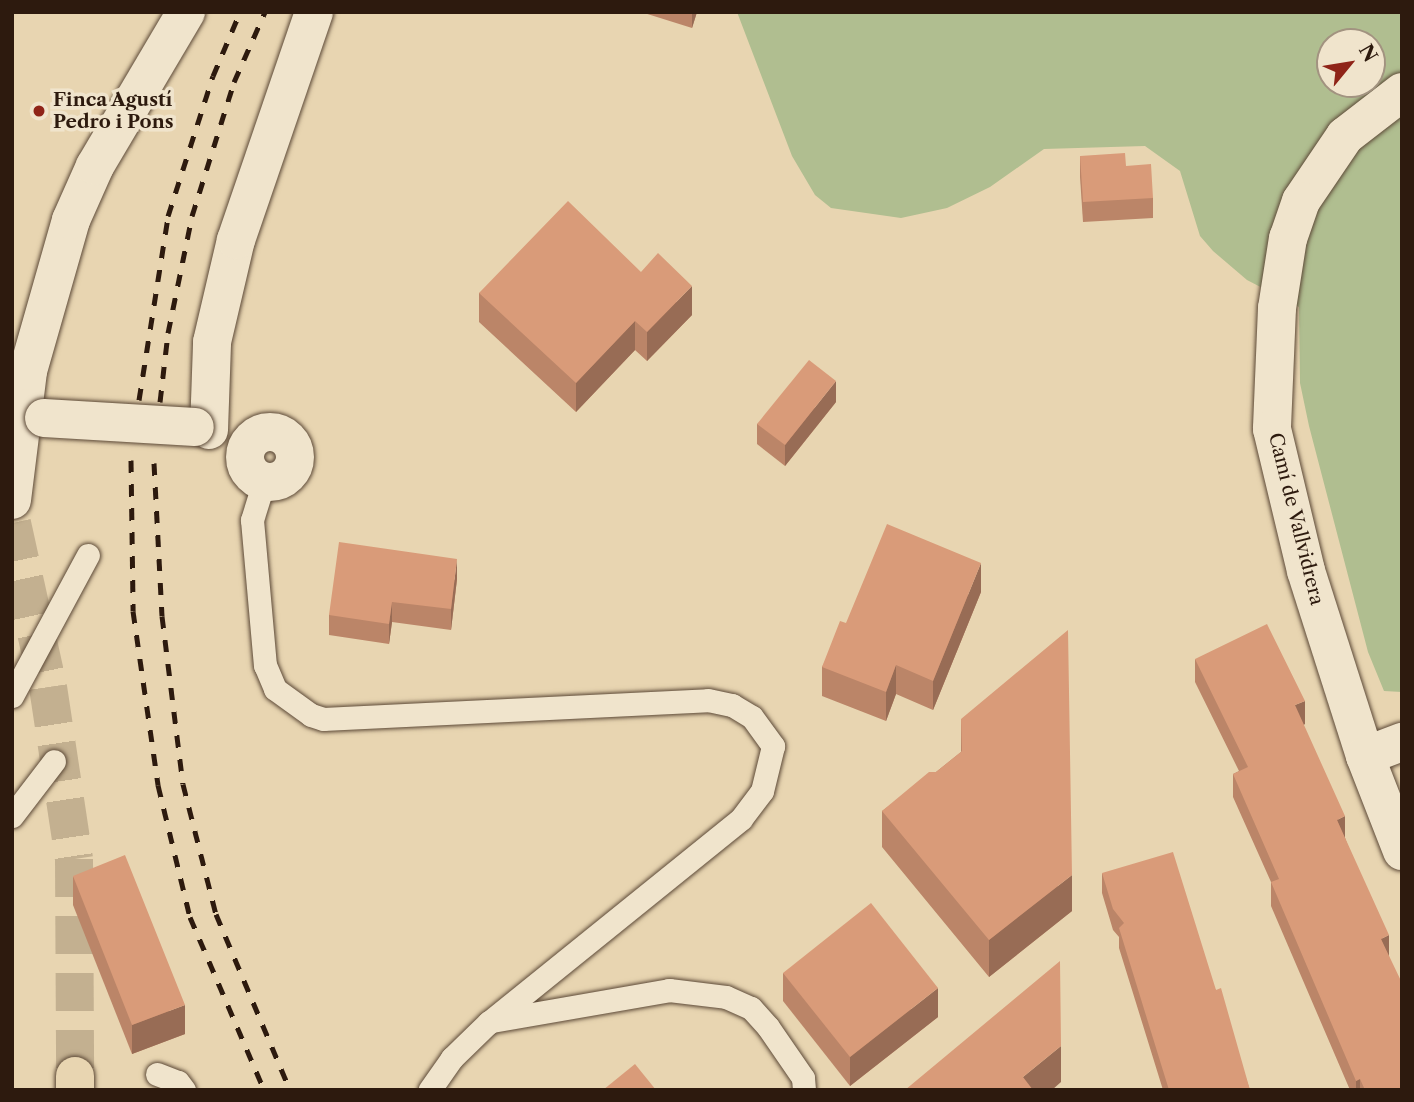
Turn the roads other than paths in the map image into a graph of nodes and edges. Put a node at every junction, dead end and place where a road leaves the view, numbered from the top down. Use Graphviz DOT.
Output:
graph roads {
  1 [pos="186,12"];
  2 [pos="314,12"];
  3 [pos="1402,92"];
  4 [pos="32,417"];
  5 [pos="202,429"];
  6 [pos="264,481"];
  7 [pos="12,500"];
  8 [pos="88,555"];
  9 [pos="12,696"];
  10 [pos="1402,742"];
  11 [pos="1365,756"];
  12 [pos="54,761"];
  13 [pos="12,816"];
  14 [pos="1402,851"];
  15 [pos="489,1022"];
  16 [pos="157,1074"];
  17 [pos="184,1090"];
  18 [pos="430,1090"];
  19 [pos="804,1090"];
  1 -- 4 [label="street"];
  2 -- 5 [label="street"];
  3 -- 11 [label="street, Camí de Vallvidrera"];
  4 -- 5 [label="street, bridge"];
  4 -- 7 [label="street"];
  5 -- 6 [label="street"];
  6 -- 15 [label="lane"];
  8 -- 9 [label="lane"];
  10 -- 11 [label="street"];
  11 -- 14 [label="street, Camí de Vallvidrera"];
  12 -- 13 [label="lane"];
  15 -- 18 [label="lane"];
  15 -- 19 [label="lane"];
  16 -- 17 [label="lane"];
}
